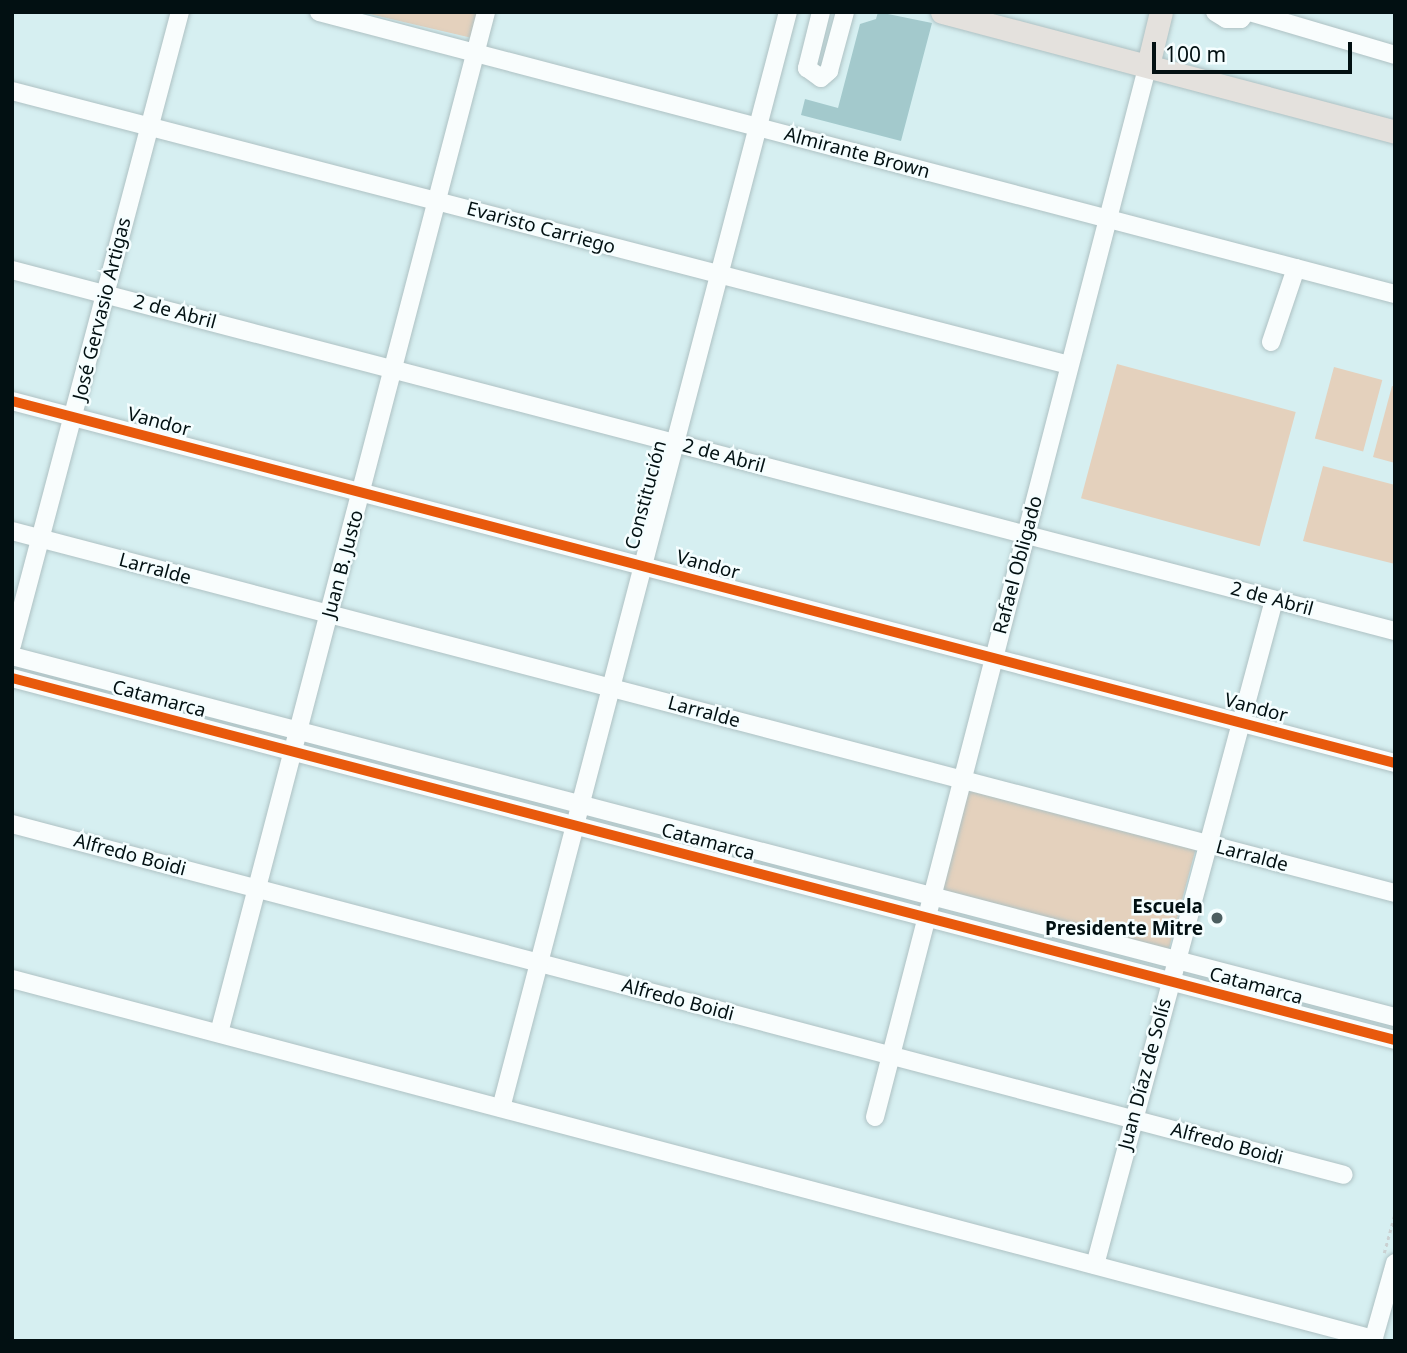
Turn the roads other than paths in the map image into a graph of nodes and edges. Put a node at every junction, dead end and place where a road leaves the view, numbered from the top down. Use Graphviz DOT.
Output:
graph roads {
  1 [pos="180,12"];
  2 [pos="319,12"];
  3 [pos="486,12"];
  4 [pos="788,12"];
  5 [pos="821,12"];
  6 [pos="845,12"];
  7 [pos="942,12"];
  8 [pos="978,12"];
  9 [pos="1161,12"];
  10 [pos="1215,12"];
  11 [pos="1248,12"];
  12 [pos="475,53"];
  13 [pos="1395,55"];
  14 [pos="1149,62"];
  15 [pos="12,91"];
  16 [pos="1395,122"];
  17 [pos="149,126"];
  18 [pos="758,127"];
  19 [pos="1395,132"];
  20 [pos="436,201"];
  21 [pos="1108,219"];
  22 [pos="1296,268"];
  23 [pos="12,270"];
  24 [pos="719,274"];
  25 [pos="106,294"];
  26 [pos="1395,294"];
  27 [pos="1271,342"];
  28 [pos="1069,365"];
  29 [pos="396,370"];
  30 [pos="12,401"];
  31 [pos="75,418"];
  32 [pos="678,444"];
  33 [pos="362,492"];
  34 [pos="12,531"];
  35 [pos="1026,535"];
  36 [pos="42,539"];
  37 [pos="644,566"];
  38 [pos="1274,600"];
  39 [pos="330,614"];
  40 [pos="1395,631"];
  41 [pos="12,645"];
  42 [pos="12,656"];
  43 [pos="994,658"];
  44 [pos="12,678"];
  45 [pos="612,688"];
  46 [pos="1239,722"];
  47 [pos="299,731"];
  48 [pos="293,752"];
  49 [pos="1395,763"];
  50 [pos="962,780"];
  51 [pos="579,804"];
  52 [pos="12,824"];
  53 [pos="575,825"];
  54 [pos="1206,844"];
  55 [pos="259,889"];
  56 [pos="1395,893"];
  57 [pos="931,896"];
  58 [pos="926,918"];
  59 [pos="1175,960"];
  60 [pos="539,963"];
  61 [pos="12,979"];
  62 [pos="1170,981"];
  63 [pos="1395,1017"];
  64 [pos="219,1033"];
  65 [pos="1395,1041"];
  66 [pos="891,1056"];
  67 [pos="501,1108"];
  68 [pos="875,1117"];
  69 [pos="1134,1120"];
  70 [pos="1345,1175"];
  71 [pos="1395,1263"];
  72 [pos="1095,1265"];
  73 [pos="1374,1340"];
  1 -- 17 [label="street, José Gervasio Artigas"];
  2 -- 12 [label="street, Almirante Brown"];
  3 -- 12 [label="street, Juan B. Justo"];
  4 -- 18 [label="street, Constitución"];
  5 -- 6 [label="street"];
  7 -- 14 [label="main road"];
  8 -- 14 [label="main road"];
  9 -- 14 [label="main road, Rafael Obligado"];
  10 -- 11 [label="street"];
  11 -- 13 [label="street"];
  12 -- 18 [label="street, Almirante Brown"];
  12 -- 20 [label="street, Juan B. Justo"];
  14 -- 16 [label="main road"];
  14 -- 19 [label="main road"];
  14 -- 21 [label="street, Rafael Obligado"];
  15 -- 17 [label="street, Evaristo Carriego"];
  17 -- 20 [label="street, Evaristo Carriego"];
  17 -- 25 [label="street, José Gervasio Artigas"];
  18 -- 21 [label="street, Almirante Brown"];
  18 -- 24 [label="street, Constitución"];
  20 -- 24 [label="street, Evaristo Carriego"];
  20 -- 29 [label="street, Juan B. Justo"];
  21 -- 22 [label="street, Almirante Brown"];
  21 -- 28 [label="street, Rafael Obligado"];
  22 -- 26 [label="street, Almirante Brown"];
  22 -- 27 [label="street"];
  23 -- 25 [label="street, 2 de Abril"];
  24 -- 28 [label="street, Evaristo Carriego"];
  24 -- 32 [label="street, Constitución"];
  25 -- 29 [label="street, 2 de Abril"];
  25 -- 31 [label="street, José Gervasio Artigas"];
  28 -- 35 [label="street, Rafael Obligado"];
  29 -- 32 [label="street, 2 de Abril"];
  29 -- 33 [label="street, Juan B. Justo"];
  30 -- 31 [label="street, Vandor"];
  31 -- 33 [label="street, Vandor"];
  31 -- 36 [label="street, José Gervasio Artigas"];
  32 -- 35 [label="street, 2 de Abril"];
  32 -- 37 [label="street, Constitución"];
  33 -- 37 [label="street, Vandor"];
  33 -- 39 [label="street, Juan B. Justo"];
  34 -- 36 [label="street, Larralde"];
  35 -- 38 [label="street, 2 de Abril"];
  35 -- 43 [label="street, Rafael Obligado"];
  36 -- 39 [label="street, Larralde"];
  36 -- 41 [label="street, José Gervasio Artigas"];
  37 -- 43 [label="street, Vandor"];
  37 -- 45 [label="street, Constitución"];
  38 -- 40 [label="street, 2 de Abril"];
  38 -- 46 [label="street, Juan Díaz de Solís"];
  39 -- 45 [label="street, Larralde"];
  39 -- 47 [label="street, Juan B. Justo"];
  42 -- 47 [label="street, Catamarca"];
  43 -- 46 [label="street, Vandor"];
  43 -- 50 [label="street, Rafael Obligado"];
  44 -- 48 [label="street, Catamarca"];
  45 -- 50 [label="street, Larralde"];
  45 -- 51 [label="street, Constitución"];
  46 -- 49 [label="street, Vandor"];
  46 -- 54 [label="street, Juan Díaz de Solís"];
  47 -- 48 [label="street, Juan B. Justo"];
  47 -- 51 [label="street, Catamarca"];
  48 -- 53 [label="street, Catamarca"];
  48 -- 55 [label="street, Juan B. Justo"];
  50 -- 54 [label="street, Larralde"];
  50 -- 57 [label="street, Rafael Obligado"];
  51 -- 53 [label="street, Constitución"];
  51 -- 57 [label="street, Catamarca"];
  52 -- 55 [label="street, Alfredo Boidi"];
  53 -- 58 [label="street, Catamarca"];
  53 -- 60 [label="street, Constitución"];
  54 -- 56 [label="street, Larralde"];
  54 -- 59 [label="street, Juan Díaz de Solís"];
  55 -- 60 [label="street, Alfredo Boidi"];
  55 -- 64 [label="street, Juan B. Justo"];
  57 -- 58 [label="street, Rafael Obligado"];
  57 -- 59 [label="street, Catamarca"];
  58 -- 62 [label="street, Catamarca"];
  58 -- 66 [label="street, Rafael Obligado"];
  59 -- 62 [label="street, Juan Díaz de Solís"];
  59 -- 63 [label="street, Catamarca"];
  60 -- 66 [label="street, Alfredo Boidi"];
  60 -- 67 [label="street, Constitución"];
  61 -- 64 [label="street"];
  62 -- 65 [label="street, Catamarca"];
  62 -- 69 [label="street, Juan Díaz de Solís"];
  64 -- 67 [label="street"];
  66 -- 68 [label="street, Rafael Obligado"];
  66 -- 69 [label="street, Alfredo Boidi"];
  67 -- 72 [label="street"];
  69 -- 70 [label="street, Alfredo Boidi"];
  69 -- 72 [label="street, Juan Díaz de Solís"];
  71 -- 73 [label="street"];
  72 -- 73 [label="street"];
}
